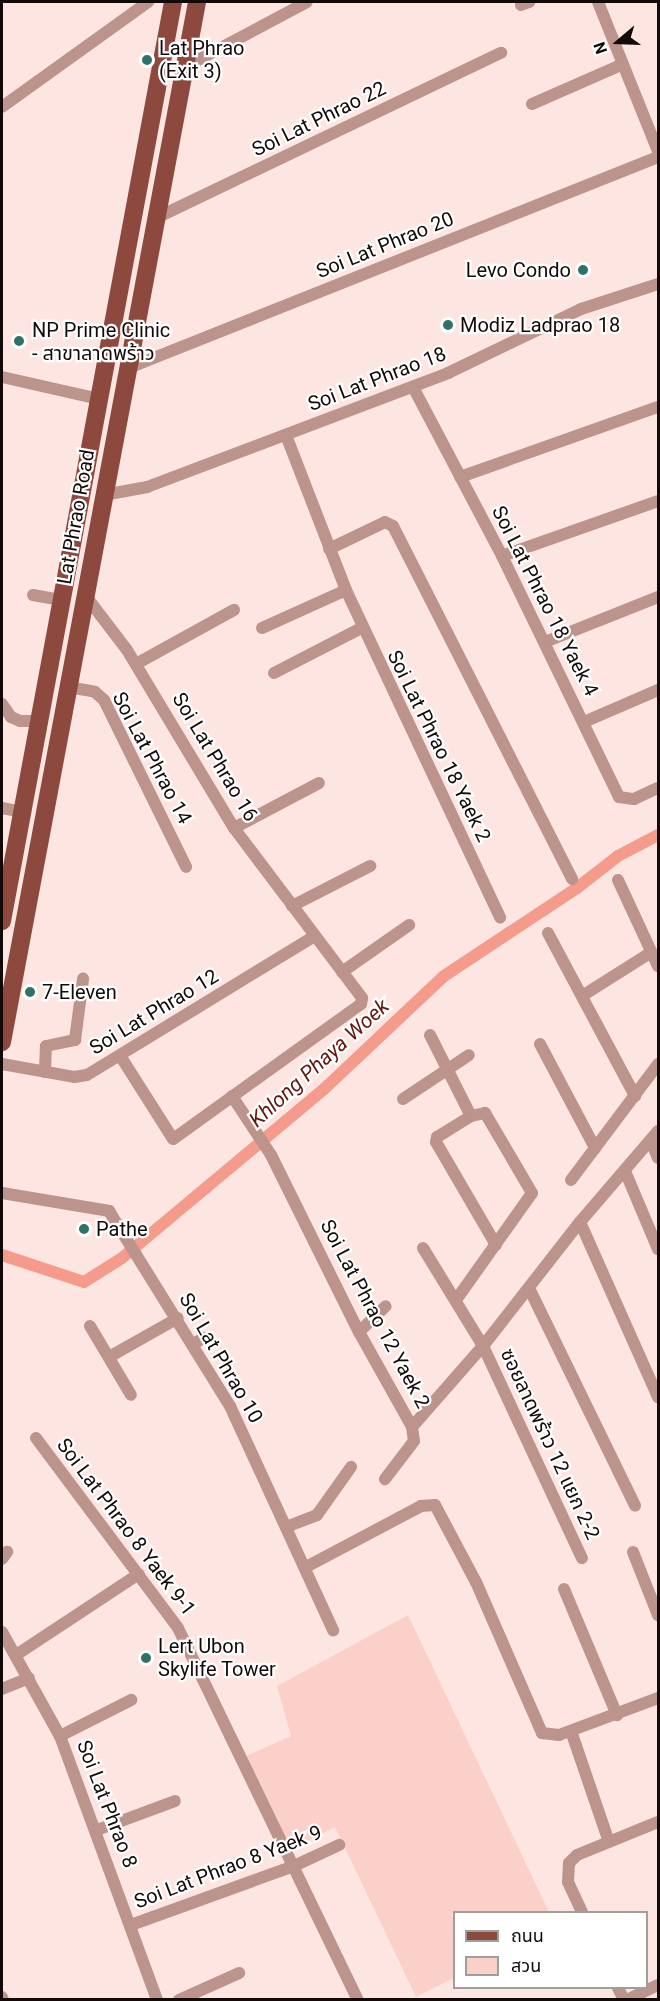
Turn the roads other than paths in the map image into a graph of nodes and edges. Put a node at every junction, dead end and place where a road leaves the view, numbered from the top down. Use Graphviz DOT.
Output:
graph roads {
  1 [pos="148,2"];
  2 [pos="173,2"];
  3 [pos="196,2"];
  4 [pos="307,2"];
  5 [pos="598,2"];
  6 [pos="501,53"];
  7 [pos="623,64"];
  8 [pos="183,68"];
  9 [pos="532,104"];
  10 [pos="2,107"];
  11 [pos="658,151"];
  12 [pos="658,157"];
  13 [pos="154,219"];
  14 [pos="658,284"];
  15 [pos="106,363"];
  16 [pos="126,369"];
  17 [pos="2,376"];
  18 [pos="413,387"];
  19 [pos="99,399"];
  20 [pos="120,404"];
  21 [pos="658,407"];
  22 [pos="286,435"];
  23 [pos="460,477"];
  24 [pos="104,495"];
  25 [pos="658,501"];
  26 [pos="329,549"];
  27 [pos="502,556"];
  28 [pos="346,590"];
  29 [pos="33,595"];
  30 [pos="85,595"];
  31 [pos="658,597"];
  32 [pos="62,600"];
  33 [pos="234,610"];
  34 [pos="262,628"];
  35 [pos="361,628"];
  36 [pos="545,642"];
  37 [pos="136,664"];
  38 [pos="274,673"];
  39 [pos="68,687"];
  40 [pos="658,690"];
  41 [pos="2,704"];
  42 [pos="39,721"];
  43 [pos="584,722"];
  44 [pos="320,783"];
  45 [pos="658,788"];
  46 [pos="2,808"];
  47 [pos="22,812"];
  48 [pos="234,828"];
  49 [pos="370,866"];
  50 [pos="186,867"];
  51 [pos="572,879"];
  52 [pos="618,880"];
  53 [pos="292,906"];
  54 [pos="500,918"];
  55 [pos="2,921"];
  56 [pos="409,925"];
  57 [pos="548,933"];
  58 [pos="315,936"];
  59 [pos="650,953"];
  60 [pos="658,966"];
  61 [pos="342,972"];
  62 [pos="83,979"];
  63 [pos="582,996"];
  64 [pos="430,1035"];
  65 [pos="2,1042"];
  66 [pos="540,1044"];
  67 [pos="469,1054"];
  68 [pos="121,1057"];
  69 [pos="2,1064"];
  70 [pos="658,1064"];
  71 [pos="450,1070"];
  72 [pos="45,1072"];
  73 [pos="232,1096"];
  74 [pos="635,1096"];
  75 [pos="403,1099"];
  76 [pos="471,1116"];
  77 [pos="655,1135"];
  78 [pos="595,1148"];
  79 [pos="658,1158"];
  80 [pos="626,1171"];
  81 [pos="571,1180"];
  82 [pos="2,1193"];
  83 [pos="580,1222"];
  84 [pos="496,1245"];
  85 [pos="423,1248"];
  86 [pos="658,1249"];
  87 [pos="529,1288"];
  88 [pos="456,1300"];
  89 [pos="386,1306"];
  90 [pos="178,1318"];
  91 [pos="90,1326"];
  92 [pos="359,1332"];
  93 [pos="483,1346"];
  94 [pos="109,1357"];
  95 [pos="131,1395"];
  96 [pos="658,1397"];
  97 [pos="412,1427"];
  98 [pos="36,1438"];
  99 [pos="351,1467"];
  100 [pos="385,1479"];
  101 [pos="634,1506"];
  102 [pos="286,1527"];
  103 [pos="633,1552"];
  104 [pos="582,1558"];
  105 [pos="306,1567"];
  106 [pos="139,1574"];
  107 [pos="564,1589"];
  108 [pos="658,1615"];
  109 [pos="333,1630"];
  110 [pos="2,1632"];
  111 [pos="16,1655"];
  112 [pos="29,1678"];
  113 [pos="2,1689"];
  114 [pos="658,1698"];
  115 [pos="131,1700"];
  116 [pos="617,1715"];
  117 [pos="571,1731"];
  118 [pos="60,1736"];
  119 [pos="175,1801"];
  120 [pos="658,1822"];
  121 [pos="97,1830"];
  122 [pos="609,1842"];
  123 [pos="339,1845"];
  124 [pos="294,1866"];
  125 [pos="582,1911"];
  126 [pos="131,1925"];
  127 [pos="239,1972"];
  128 [pos="658,1985"];
  129 [pos="157,2000"];
  130 [pos="179,2000"];
  131 [pos="358,2000"];
  132 [pos="626,2000"];
  1 -- 10 [label="street"];
  2 -- 15 [label="main road, Lat Phrao Road"];
  3 -- 8 [label="main road, Lat Phrao Road"];
  4 -- 8 [label="street"];
  5 -- 7 [label="street"];
  6 -- 13 [label="street, Soi Lat Phrao 22"];
  7 -- 9 [label="street"];
  7 -- 11 [label="street"];
  8 -- 13 [label="main road, Lat Phrao Road"];
  12 -- 16 [label="street, Soi Lat Phrao 20"];
  13 -- 16 [label="main road, Lat Phrao Road"];
  14 -- 18 [label="street, Soi Lat Phrao 18"];
  15 -- 16 [label="main road"];
  15 -- 19 [label="main road, Lat Phrao Road"];
  16 -- 20 [label="main road, Lat Phrao Road"];
  17 -- 19 [label="street"];
  18 -- 22 [label="street, Soi Lat Phrao 18"];
  18 -- 23 [label="street, Soi Lat Phrao 18 Yaek 4"];
  19 -- 20 [label="main road"];
  19 -- 32 [label="main road, Lat Phrao Road"];
  20 -- 24 [label="main road, Lat Phrao Road"];
  21 -- 23 [label="street"];
  22 -- 24 [label="street, Soi Lat Phrao 18"];
  22 -- 26 [label="street, Soi Lat Phrao 18 Yaek 2"];
  23 -- 27 [label="street, Soi Lat Phrao 18 Yaek 4"];
  24 -- 30 [label="main road, Lat Phrao Road"];
  25 -- 27 [label="street"];
  26 -- 28 [label="street, Soi Lat Phrao 18 Yaek 2"];
  26 -- 51 [label="street"];
  27 -- 36 [label="street, Soi Lat Phrao 18 Yaek 4"];
  28 -- 34 [label="street"];
  28 -- 35 [label="street, Soi Lat Phrao 18 Yaek 2"];
  29 -- 32 [label="street"];
  30 -- 37 [label="street, Soi Lat Phrao 16"];
  30 -- 39 [label="main road, Lat Phrao Road"];
  31 -- 36 [label="street"];
  32 -- 42 [label="main road, Lat Phrao Road"];
  33 -- 37 [label="street"];
  35 -- 38 [label="street"];
  35 -- 54 [label="street, Soi Lat Phrao 18 Yaek 2"];
  36 -- 43 [label="street, Soi Lat Phrao 18 Yaek 4"];
  37 -- 48 [label="street, Soi Lat Phrao 16"];
  39 -- 50 [label="street, Soi Lat Phrao 14"];
  39 -- 65 [label="main road, Lat Phrao Road"];
  40 -- 43 [label="street"];
  41 -- 42 [label="street"];
  42 -- 47 [label="main road, Lat Phrao Road"];
  43 -- 45 [label="street, Soi Lat Phrao 18 Yaek 4"];
  44 -- 48 [label="street"];
  46 -- 47 [label="street"];
  47 -- 55 [label="main road, Lat Phrao Road"];
  48 -- 53 [label="street, Soi Lat Phrao 16"];
  49 -- 53 [label="street"];
  52 -- 59 [label="street"];
  53 -- 58 [label="street, Soi Lat Phrao 16"];
  56 -- 61 [label="street"];
  57 -- 63 [label="street"];
  58 -- 61 [label="street"];
  58 -- 68 [label="street, Soi Lat Phrao 12"];
  59 -- 60 [label="street"];
  59 -- 63 [label="street"];
  61 -- 73 [label="street"];
  62 -- 72 [label="street"];
  63 -- 74 [label="street"];
  64 -- 71 [label="street"];
  66 -- 78 [label="street"];
  67 -- 71 [label="street"];
  68 -- 72 [label="street, Soi Lat Phrao 12"];
  68 -- 73 [label="street"];
  69 -- 72 [label="street, Soi Lat Phrao 12"];
  70 -- 74 [label="street"];
  71 -- 75 [label="street"];
  71 -- 76 [label="street"];
  73 -- 92 [label="street, Soi Lat Phrao 12 Yaek 2"];
  74 -- 78 [label="street"];
  76 -- 84 [label="street"];
  76 -- 84 [label="street"];
  77 -- 79 [label="street"];
  77 -- 80 [label="street, Soi Lat Phrao 12 Yaek 2"];
  78 -- 81 [label="street"];
  80 -- 83 [label="street, Soi Lat Phrao 12 Yaek 2"];
  80 -- 86 [label="street"];
  82 -- 90 [label="street, Soi Lat Phrao 10"];
  83 -- 87 [label="street, Soi Lat Phrao 12 Yaek 2"];
  83 -- 96 [label="street"];
  84 -- 88 [label="street"];
  85 -- 88 [label="street, ซอยลาดพร้าว 12 แยก 2-2"];
  87 -- 93 [label="street, Soi Lat Phrao 12 Yaek 2"];
  87 -- 101 [label="street"];
  88 -- 93 [label="street, ซอยลาดพร้าว 12 แยก 2-2"];
  89 -- 92 [label="street"];
  90 -- 94 [label="street"];
  90 -- 102 [label="street, Soi Lat Phrao 10"];
  91 -- 94 [label="street"];
  92 -- 97 [label="street, Soi Lat Phrao 12 Yaek 2"];
  93 -- 97 [label="street, Soi Lat Phrao 12 Yaek 2"];
  93 -- 104 [label="street, ซอยลาดพร้าว 12 แยก 2-2"];
  94 -- 95 [label="street"];
  97 -- 100 [label="street"];
  98 -- 106 [label="street, Soi Lat Phrao 8 Yaek 9-1"];
  99 -- 102 [label="street"];
  102 -- 105 [label="street, Soi Lat Phrao 10"];
  103 -- 108 [label="street"];
  105 -- 109 [label="street, Soi Lat Phrao 10"];
  105 -- 117 [label="street"];
  106 -- 111 [label="street"];
  106 -- 124 [label="street, Soi Lat Phrao 8 Yaek 9-1"];
  107 -- 116 [label="street"];
  110 -- 111 [label="street, Soi Lat Phrao 8"];
  111 -- 112 [label="street, Soi Lat Phrao 8"];
  112 -- 113 [label="street"];
  112 -- 118 [label="street, Soi Lat Phrao 8"];
  114 -- 116 [label="street"];
  115 -- 118 [label="street"];
  116 -- 117 [label="street"];
  117 -- 122 [label="street"];
  118 -- 121 [label="street, Soi Lat Phrao 8"];
  119 -- 121 [label="street"];
  120 -- 122 [label="street"];
  121 -- 126 [label="street, Soi Lat Phrao 8"];
  122 -- 125 [label="street"];
  123 -- 124 [label="street, Soi Lat Phrao 8 Yaek 9"];
  124 -- 126 [label="street, Soi Lat Phrao 8 Yaek 9"];
  124 -- 131 [label="street, Soi Lat Phrao 8 Yaek 9-1"];
  126 -- 129 [label="street, Soi Lat Phrao 8"];
  127 -- 130 [label="street"];
  128 -- 132 [label="street"];
}
